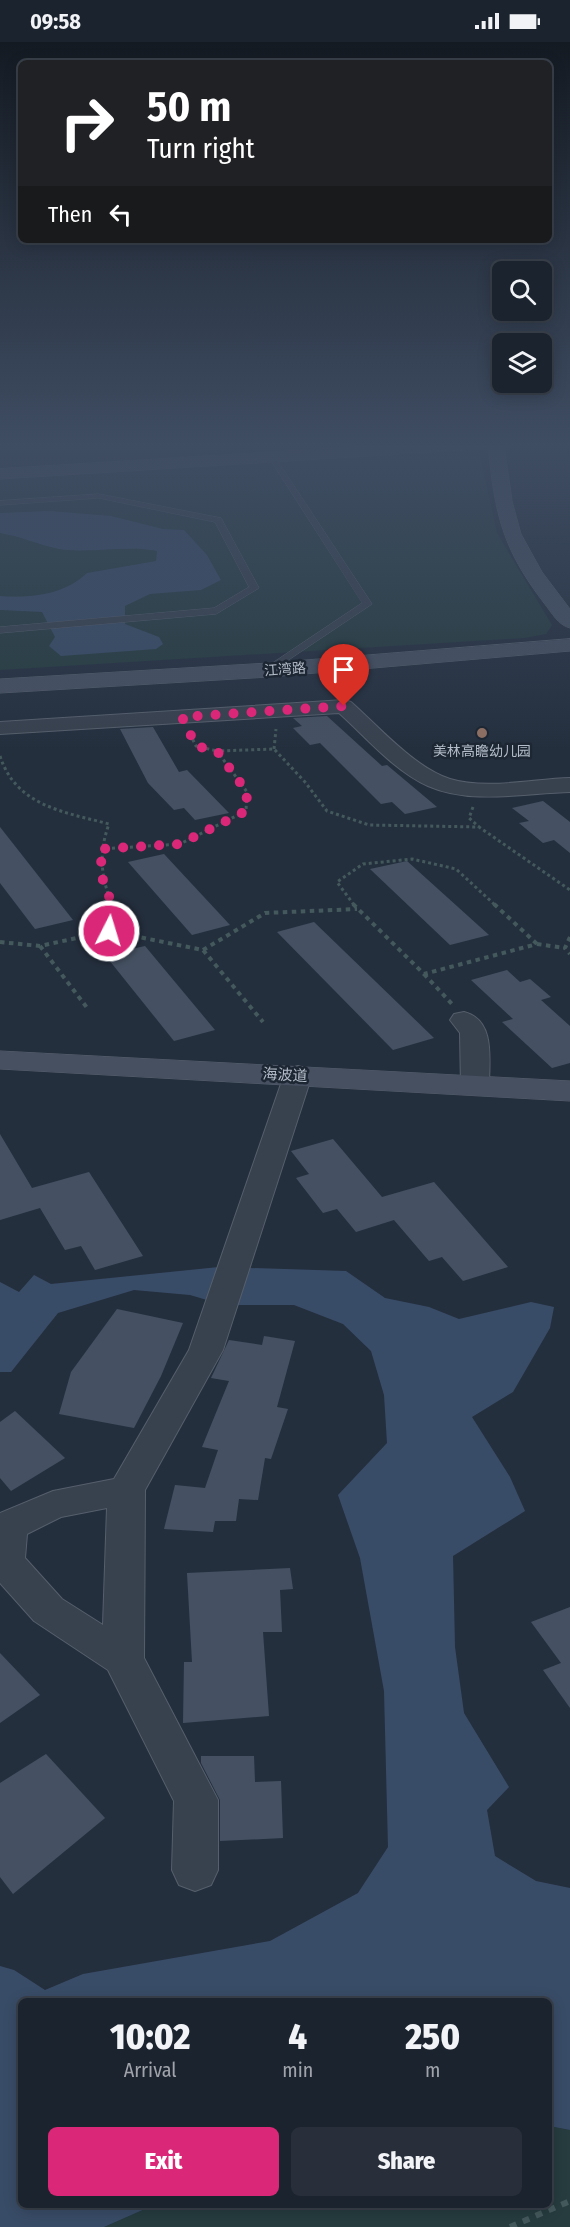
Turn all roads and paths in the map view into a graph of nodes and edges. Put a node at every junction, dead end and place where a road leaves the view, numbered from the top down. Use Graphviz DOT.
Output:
graph roads {
  1 [pos="232,546"];
  2 [pos="329,546"];
  3 [pos="519,546"];
  4 [pos="534,546"];
  5 [pos="570,594"];
  6 [pos="568,620"];
  7 [pos="0,630"];
  8 [pos="568,653"];
  9 [pos="516,656"];
  10 [pos="269,670"];
  11 [pos="0,686"];
  12 [pos="0,694"];
  13 [pos="182,717"];
  14 [pos="0,729"];
  15 [pos="217,751"];
  16 [pos="0,756"];
  17 [pos="1,773"];
  18 [pos="570,785"];
  19 [pos="100,849"];
  20 [pos="570,890"];
  21 [pos="357,909"];
  22 [pos="109,931"];
  23 [pos="570,937"];
  24 [pos="0,942"];
  25 [pos="537,944"];
  26 [pos="40,946"];
  27 [pos="565,948"];
  28 [pos="203,950"];
  29 [pos="570,954"];
  30 [pos="424,974"];
  31 [pos="88,1009"];
  32 [pos="460,1014"];
  33 [pos="263,1022"];
  34 [pos="0,1060"];
  35 [pos="298,1076"];
  36 [pos="475,1086"];
  37 [pos="570,1091"];
  38 [pos="126,1490"];
  39 [pos="3,1537"];
  40 [pos="123,1658"];
  41 [pos="195,1870"];
  42 [pos="570,2201"];
  43 [pos="510,2227"];
  1 -- 7 [label="lane"];
  2 -- 10 [label="lane"];
  3 -- 6 [label="main road"];
  4 -- 5 [label="main road"];
  6 -- 9 [label="main road"];
  8 -- 9 [label="main road"];
  9 -- 10 [label="main road, 江湾路"];
  9 -- 12 [label="main road, 江湾路"];
  10 -- 11 [label="main road, 江湾路"];
  13 -- 14 [label="street"];
  13 -- 15 [label="path"];
  13 -- 18 [label="street"];
  15 -- 19 [label="path"];
  15 -- 20 [label="path"];
  16 -- 17 [label="path"];
  17 -- 19 [label="path"];
  19 -- 22 [label="path"];
  21 -- 25 [label="path"];
  21 -- 28 [label="path"];
  21 -- 30 [label="path"];
  22 -- 26 [label="path"];
  22 -- 28 [label="path"];
  23 -- 27 [label="path"];
  24 -- 26 [label="path"];
  25 -- 27 [label="path"];
  25 -- 30 [label="path"];
  26 -- 31 [label="path"];
  27 -- 29 [label="path"];
  28 -- 33 [label="path"];
  30 -- 32 [label="path"];
  32 -- 36 [label="street"];
  34 -- 35 [label="main road, 海波道"];
  35 -- 36 [label="main road, 海波道"];
  35 -- 38 [label="street"];
  36 -- 37 [label="main road, 海波道"];
  38 -- 39 [label="street"];
  38 -- 40 [label="street"];
  39 -- 40 [label="street"];
  40 -- 41 [label="street"];
  42 -- 43 [label="path"];
}
